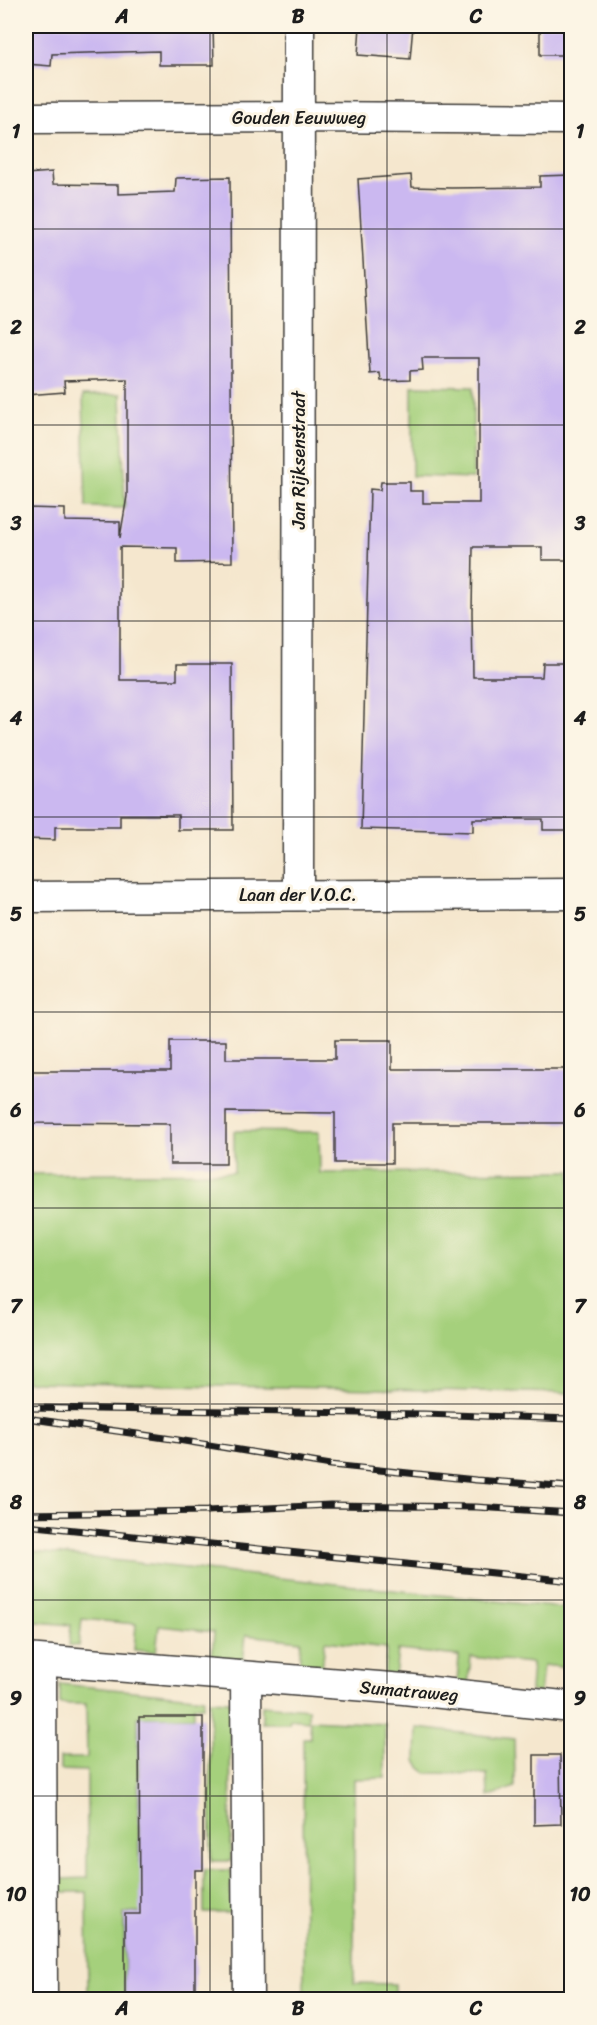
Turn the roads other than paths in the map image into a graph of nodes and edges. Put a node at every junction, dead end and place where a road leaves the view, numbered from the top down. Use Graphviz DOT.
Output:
graph roads {
  1 [pos="299,26"];
  2 [pos="300,117"];
  3 [pos="26,118"];
  4 [pos="572,119"];
  5 [pos="572,894"];
  6 [pos="298,895"];
  7 [pos="26,897"];
  8 [pos="33,1660"];
  9 [pos="246,1677"];
  10 [pos="572,1707"];
  11 [pos="42,2000"];
  12 [pos="249,2000"];
  1 -- 2 [label="street, Jan Rijksenstraat"];
  2 -- 3 [label="street, Gouden Eeuwweg"];
  2 -- 4 [label="street, Gouden Eeuwweg"];
  2 -- 6 [label="street, Jan Rijksenstraat"];
  5 -- 6 [label="street, Laan der V.O.C."];
  6 -- 7 [label="street, Laan der V.O.C."];
  8 -- 9 [label="street, Sumatraweg"];
  8 -- 11 [label="street, Sumatraweg"];
  9 -- 10 [label="street, Sumatraweg"];
  9 -- 12 [label="street"];
}
